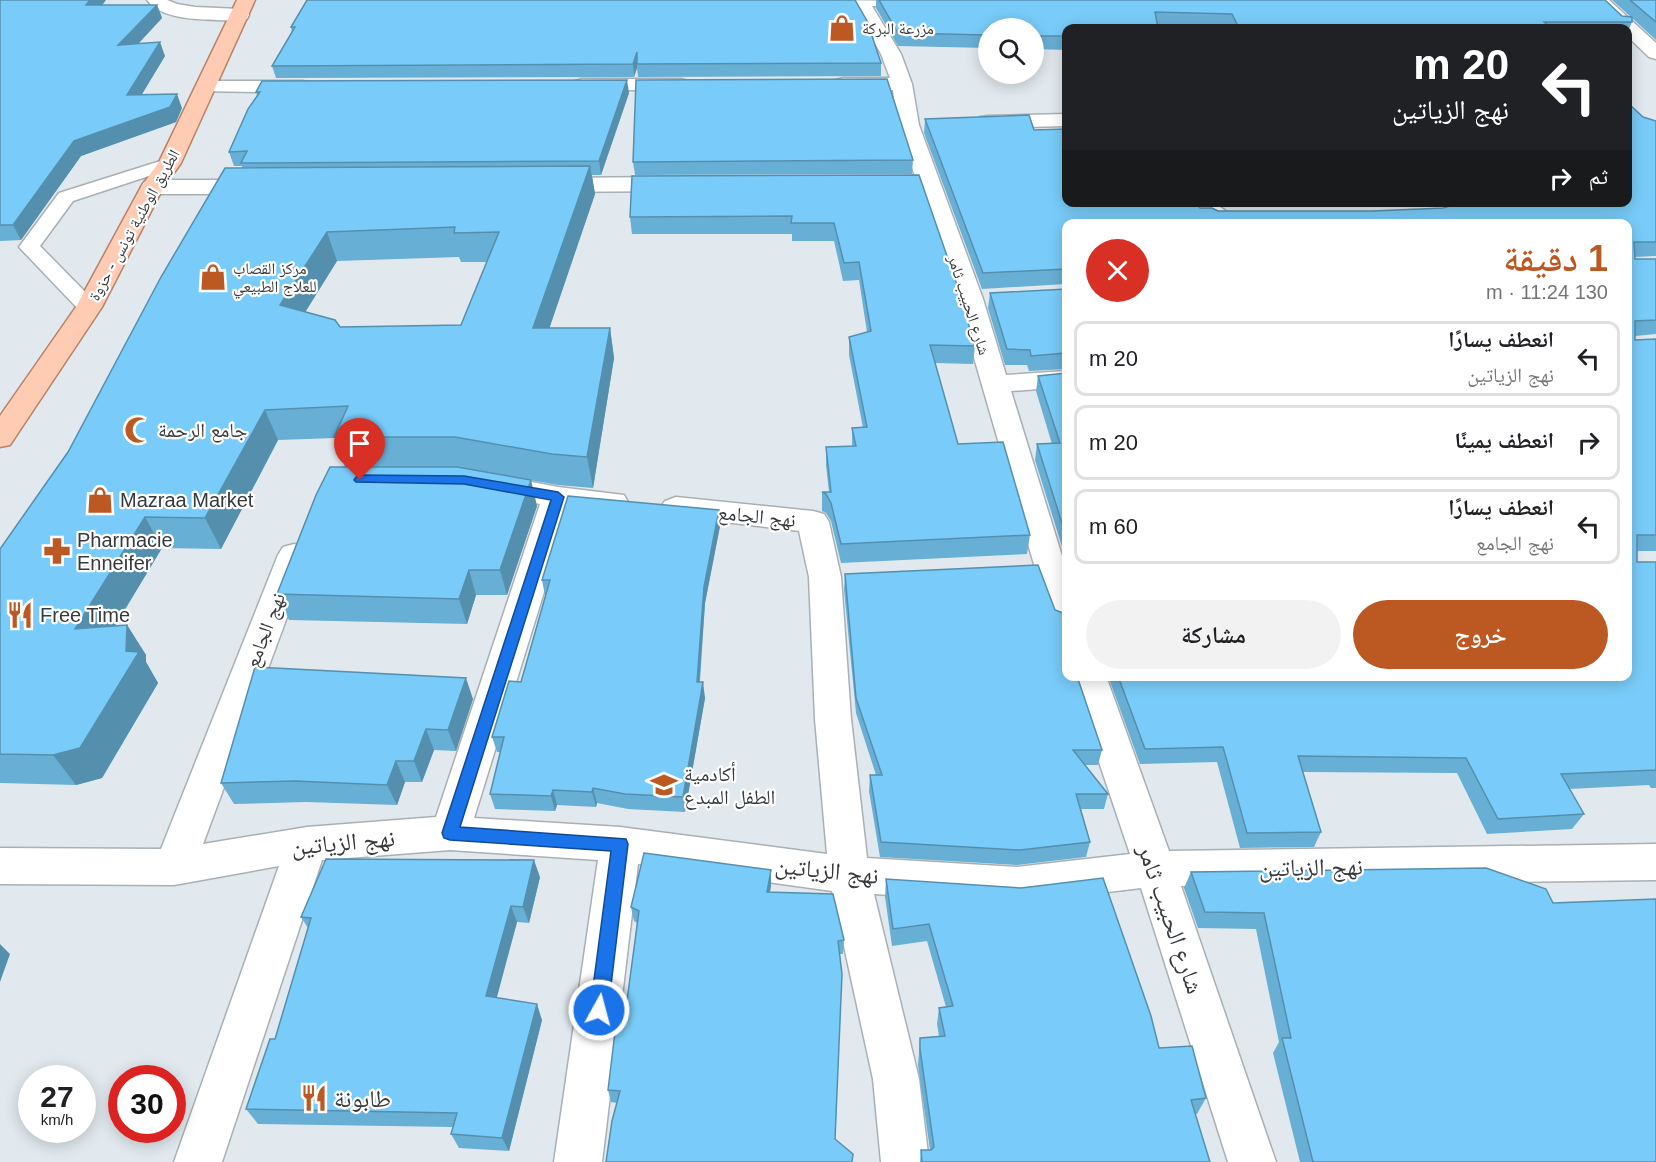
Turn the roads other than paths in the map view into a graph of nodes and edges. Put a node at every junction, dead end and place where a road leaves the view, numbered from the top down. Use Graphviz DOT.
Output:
graph roads {
  1 [pos="156,0"];
  2 [pos="789,0"];
  3 [pos="859,0"];
  4 [pos="943,1"];
  5 [pos="1600,2"];
  6 [pos="1578,3"];
  7 [pos="243,7"];
  8 [pos="1624,24"];
  9 [pos="1632,31"];
  10 [pos="1656,53"];
  11 [pos="818,84"];
  12 [pos="902,84"];
  13 [pos="698,85"];
  14 [pos="566,86"];
  15 [pos="207,87"];
  16 [pos="326,87"];
  17 [pos="1062,120"];
  18 [pos="964,123"];
  19 [pos="170,163"];
  20 [pos="858,183"];
  21 [pos="928,183"];
  22 [pos="693,184"];
  23 [pos="530,185"];
  24 [pos="283,186"];
  25 [pos="152,187"];
  26 [pos="1204,207"];
  27 [pos="1220,219"];
  28 [pos="89,307"];
  29 [pos="1062,379"];
  30 [pos="994,384"];
  31 [pos="0,438"];
  32 [pos="464,480"];
  33 [pos="558,497"];
  34 [pos="304,530"];
  35 [pos="1058,566"];
  36 [pos="1013,567"];
  37 [pos="1062,591"];
  38 [pos="1090,681"];
  39 [pos="450,833"];
  40 [pos="307,844"];
  41 [pos="620,844"];
  42 [pos="1656,862"];
  43 [pos="0,866"];
  44 [pos="174,867"];
  45 [pos="1155,869"];
  46 [pos="849,875"];
  47 [pos="198,1162"];
  48 [pos="578,1162"];
  49 [pos="905,1162"];
  50 [pos="1252,1162"];
  1 -- 7 [label="street"];
  2 -- 3 [label="street"];
  3 -- 4 [label="street"];
  3 -- 12 [label="street, شارع الحبيب ثامر"];
  5 -- 6 [label="street"];
  5 -- 8 [label="street"];
  7 -- 15 [label="main road, الطريق الوطنية تونس - حزوة"];
  9 -- 10 [label="street"];
  11 -- 12 [label="street"];
  12 -- 21 [label="street, شارع الحبيب ثامر"];
  13 -- 14 [label="street"];
  15 -- 16 [label="street"];
  15 -- 19 [label="main road, الطريق الوطنية تونس - حزوة"];
  17 -- 18 [label="street"];
  19 -- 25 [label="main road, الطريق الوطنية تونس - حزوة"];
  19 -- 28 [label="lane"];
  20 -- 21 [label="street"];
  21 -- 30 [label="street, شارع الحبيب ثامر"];
  22 -- 23 [label="street"];
  24 -- 25 [label="street"];
  25 -- 28 [label="main road, الطريق الوطنية تونس - حزوة"];
  26 -- 27 [label="street"];
  28 -- 31 [label="main road, الطريق الوطنية تونس - حزوة"];
  29 -- 30 [label="street"];
  30 -- 35 [label="street, شارع الحبيب ثامر"];
  32 -- 33 [label="street, نهج الجامع"];
  33 -- 39 [label="street"];
  33 -- 46 [label="street, نهج الجامع"];
  34 -- 44 [label="street, نهج الجامع"];
  35 -- 36 [label="street"];
  35 -- 37 [label="street, شارع الحبيب ثامر"];
  38 -- 45 [label="street, شارع الحبيب ثامر"];
  39 -- 40 [label="street, نهج الزياتين"];
  39 -- 41 [label="street, نهج الزياتين"];
  40 -- 44 [label="street, نهج الزياتين"];
  40 -- 47 [label="street"];
  41 -- 46 [label="street, نهج الزياتين"];
  41 -- 48 [label="street"];
  42 -- 45 [label="street, نهج الزياتين"];
  43 -- 44 [label="street, نهج الزياتين"];
  45 -- 46 [label="street, نهج الزياتين"];
  45 -- 50 [label="street, شارع الحبيب ثامر"];
  46 -- 49 [label="street"];
}
